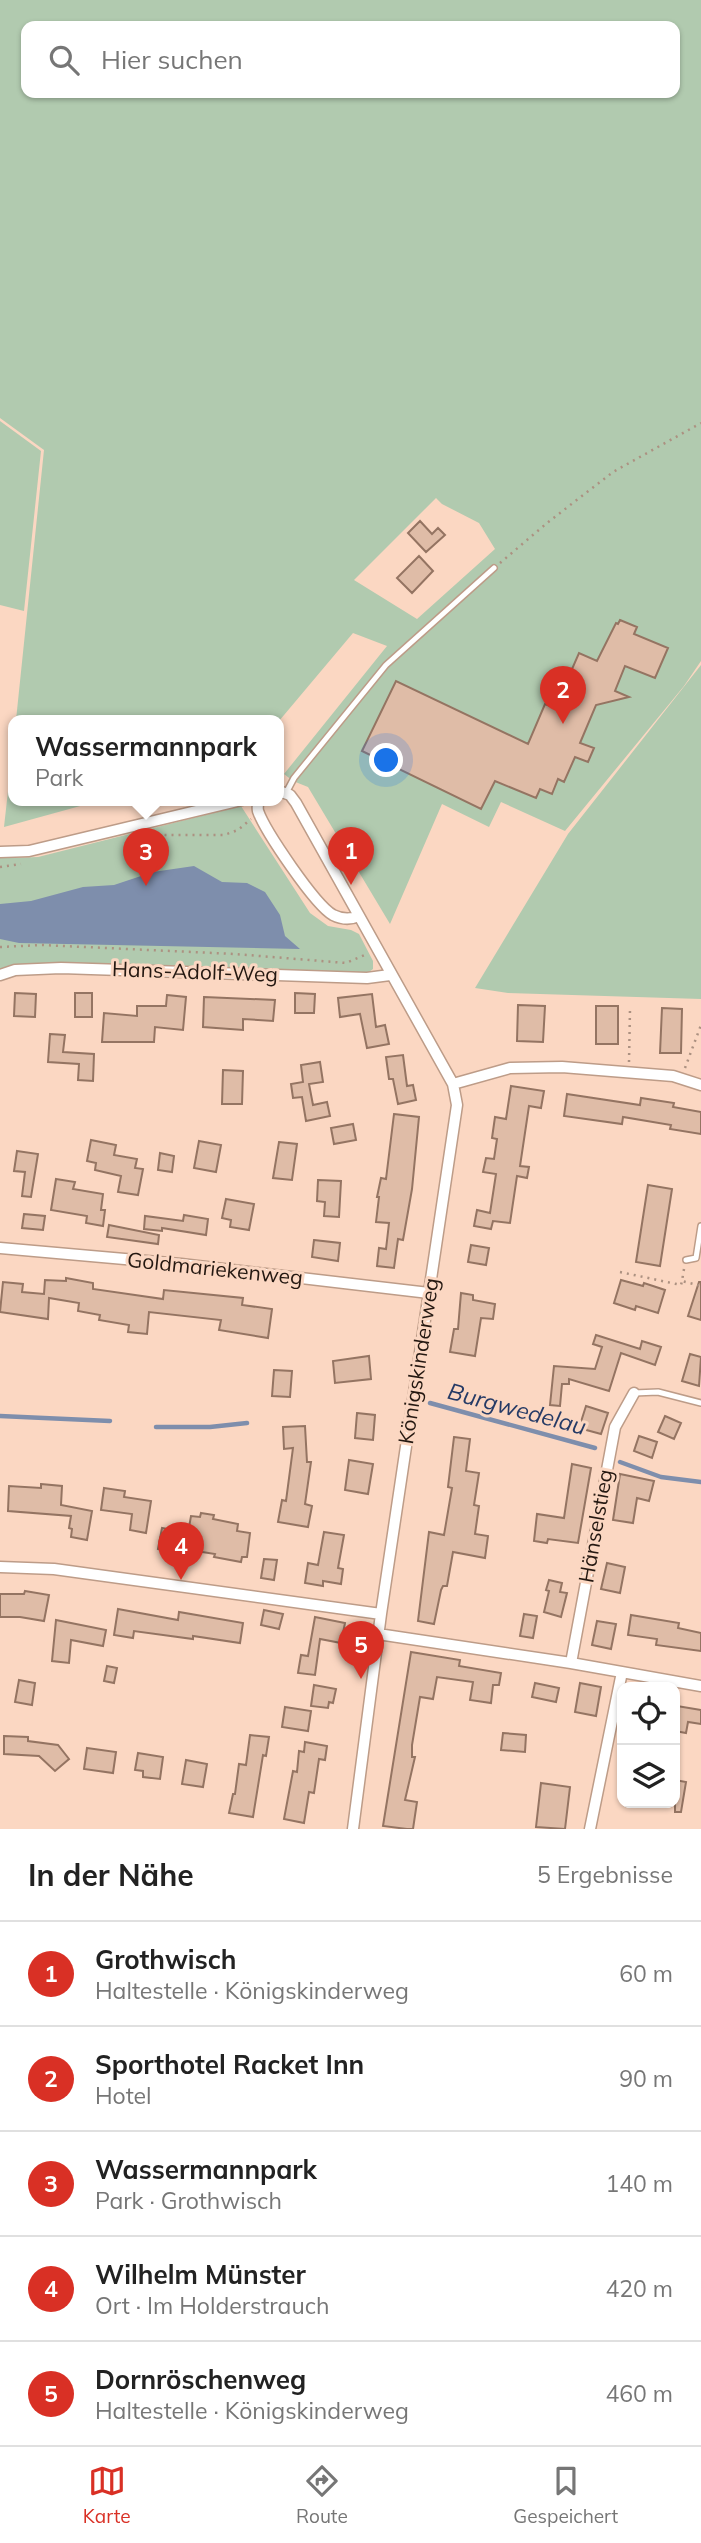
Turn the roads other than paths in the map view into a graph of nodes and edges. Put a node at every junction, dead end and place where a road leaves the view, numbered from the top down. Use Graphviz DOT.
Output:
graph roads {
  1 [pos="494,568"];
  2 [pos="284,790"];
  3 [pos="284,794"];
  4 [pos="217,806"];
  5 [pos="259,806"];
  6 [pos="0,852"];
  7 [pos="359,916"];
  8 [pos="0,975"];
  9 [pos="390,975"];
  10 [pos="453,1084"];
  11 [pos="701,1085"];
  12 [pos="701,1226"];
  13 [pos="0,1248"];
  14 [pos="686,1259"];
  15 [pos="429,1293"];
  16 [pos="634,1393"];
  17 [pos="701,1403"];
  18 [pos="0,1567"];
  19 [pos="381,1614"];
  20 [pos="378,1634"];
  21 [pos="571,1663"];
  22 [pos="622,1672"];
  23 [pos="701,1686"];
  24 [pos="353,1829"];
  25 [pos="590,1829"];
  1 -- 2 [label="lane"];
  3 -- 7 [label="street, Königskinderweg"];
  4 -- 6 [label="street"];
  5 -- 7 [label="street"];
  7 -- 9 [label="street, Königskinderweg"];
  8 -- 9 [label="street, Hans-Adolf-Weg"];
  9 -- 10 [label="street, Königskinderweg"];
  10 -- 11 [label="street"];
  10 -- 15 [label="street, Königskinderweg"];
  12 -- 14 [label="lane"];
  13 -- 15 [label="street, Goldmariekenweg"];
  15 -- 19 [label="street, Königskinderweg"];
  16 -- 17 [label="lane"];
  16 -- 21 [label="street, Hänselstieg"];
  18 -- 19 [label="street"];
  19 -- 20 [label="street, Königskinderweg"];
  20 -- 21 [label="street"];
  20 -- 24 [label="street, Königskinderweg"];
  21 -- 22 [label="street"];
  22 -- 23 [label="street"];
  22 -- 25 [label="street"];
}
